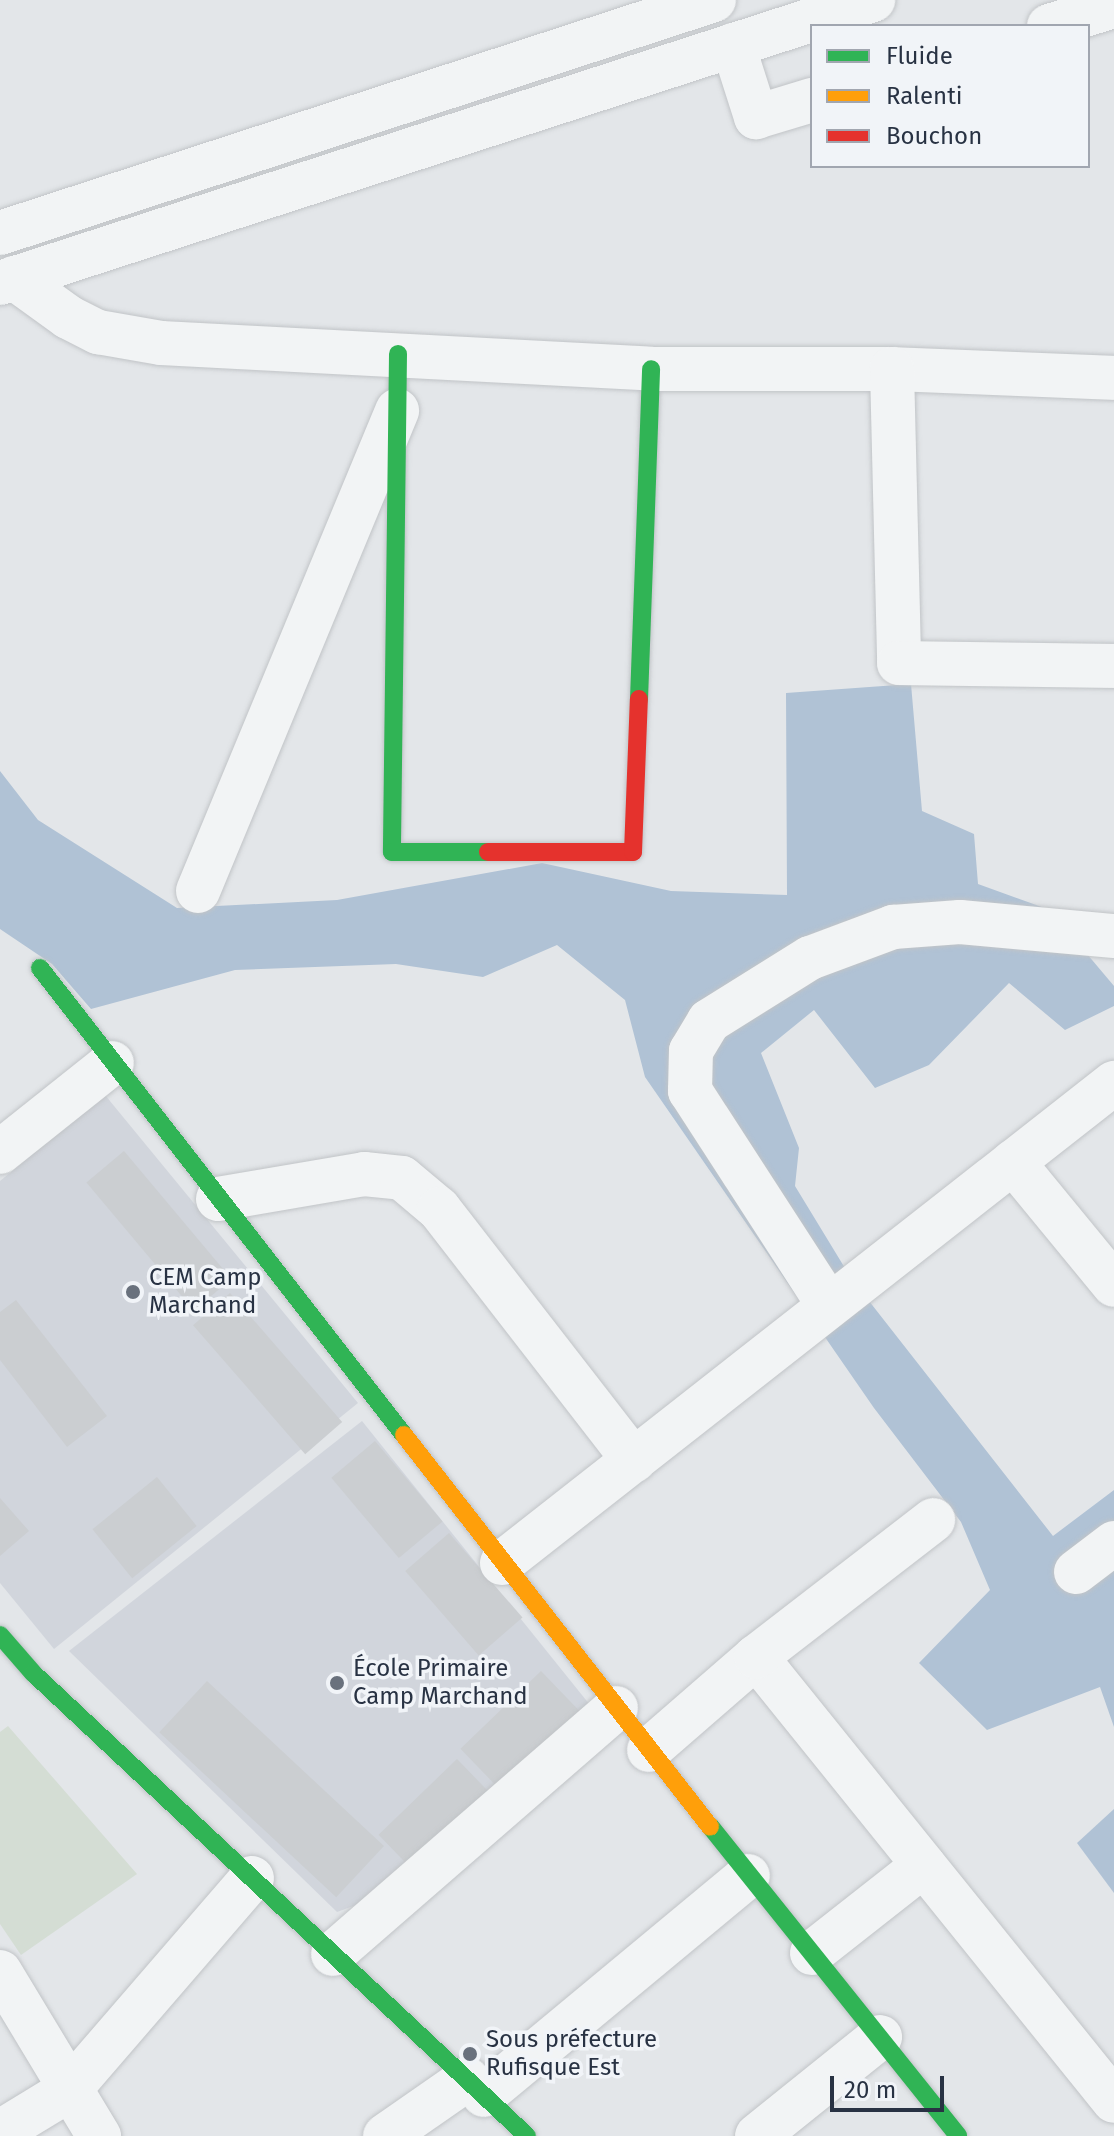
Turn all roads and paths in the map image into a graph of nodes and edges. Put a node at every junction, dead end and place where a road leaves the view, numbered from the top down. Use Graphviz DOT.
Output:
graph roads {
  1 [pos="714,0"];
  2 [pos="873,0"];
  3 [pos="1114,6"];
  4 [pos="1056,24"];
  5 [pos="733,45"];
  6 [pos="810,101"];
  7 [pos="0,233"];
  8 [pos="7,281"];
  9 [pos="398,354"];
  10 [pos="651,369"];
  11 [pos="892,369"];
  12 [pos="1114,378"];
  13 [pos="397,411"];
  14 [pos="1114,666"];
  15 [pos="198,891"];
  16 [pos="1114,936"];
  17 [pos="40,968"];
  18 [pos="112,1063"];
  19 [pos="1114,1083"];
  20 [pos="0,1152"];
  21 [pos="1013,1162"];
  22 [pos="218,1199"];
  23 [pos="1114,1285"];
  24 [pos="828,1304"];
  25 [pos="634,1460"];
  26 [pos="933,1520"];
  27 [pos="1114,1543"];
  28 [pos="502,1563"];
  29 [pos="1076,1572"];
  30 [pos="1,1637"];
  31 [pos="756,1657"];
  32 [pos="616,1708"];
  33 [pos="649,1750"];
  34 [pos="924,1865"];
  35 [pos="748,1876"];
  36 [pos="252,1878"];
  37 [pos="812,1953"];
  38 [pos="333,1954"];
  39 [pos="0,1972"];
  40 [pos="880,2037"];
  41 [pos="475,2087"];
  42 [pos="69,2090"];
  43 [pos="1114,2101"];
  44 [pos="0,2132"];
  45 [pos="99,2136"];
  46 [pos="385,2136"];
  47 [pos="527,2136"];
  48 [pos="757,2136"];
  49 [pos="958,2136"];
  1 -- 7 [label="street"];
  2 -- 5 [label="street"];
  3 -- 4 [label="street"];
  5 -- 6 [label="street"];
  5 -- 8 [label="street"];
  8 -- 9 [label="street"];
  9 -- 10 [label="street"];
  9 -- 13 [label="street"];
  10 -- 11 [label="street"];
  10 -- 13 [label="street"];
  11 -- 12 [label="street"];
  11 -- 14 [label="street"];
  13 -- 15 [label="street"];
  16 -- 24 [label="street"];
  17 -- 18 [label="street"];
  18 -- 20 [label="street"];
  18 -- 22 [label="street"];
  19 -- 21 [label="street"];
  21 -- 23 [label="street"];
  21 -- 24 [label="street"];
  22 -- 25 [label="street"];
  22 -- 28 [label="street"];
  24 -- 25 [label="street"];
  25 -- 28 [label="street"];
  26 -- 31 [label="street"];
  27 -- 29 [label="street"];
  28 -- 32 [label="street"];
  30 -- 36 [label="street"];
  31 -- 33 [label="street"];
  31 -- 34 [label="street"];
  32 -- 33 [label="street"];
  32 -- 38 [label="street"];
  33 -- 35 [label="street"];
  34 -- 37 [label="street"];
  34 -- 43 [label="street"];
  35 -- 37 [label="street"];
  35 -- 41 [label="street"];
  36 -- 38 [label="street"];
  36 -- 42 [label="street"];
  37 -- 40 [label="street"];
  38 -- 41 [label="street"];
  39 -- 42 [label="street"];
  40 -- 48 [label="street"];
  40 -- 49 [label="street"];
  41 -- 46 [label="street"];
  41 -- 47 [label="street"];
  42 -- 44 [label="street"];
  42 -- 45 [label="street"];
}
